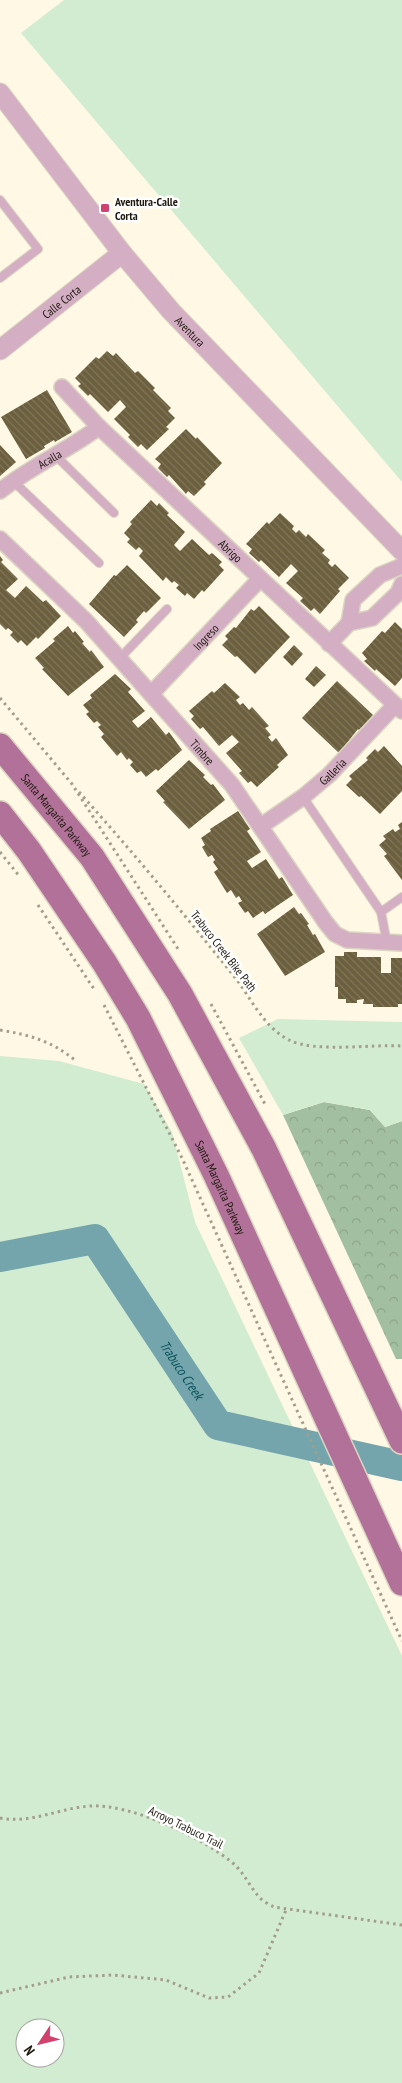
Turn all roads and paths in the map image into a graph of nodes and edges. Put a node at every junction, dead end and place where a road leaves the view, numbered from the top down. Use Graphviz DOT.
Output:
graph roads {
  1 [pos="0,93"];
  2 [pos="0,200"];
  3 [pos="122,253"];
  4 [pos="0,278"];
  5 [pos="0,350"];
  6 [pos="62,387"];
  7 [pos="99,427"];
  8 [pos="54,454"];
  9 [pos="13,480"];
  10 [pos="0,491"];
  11 [pos="114,513"];
  12 [pos="0,539"];
  13 [pos="402,551"];
  14 [pos="99,563"];
  15 [pos="402,566"];
  16 [pos="260,579"];
  17 [pos="402,584"];
  18 [pos="166,609"];
  19 [pos="349,623"];
  20 [pos="329,644"];
  21 [pos="119,658"];
  22 [pos="151,694"];
  23 [pos="399,708"];
  24 [pos="0,746"];
  25 [pos="72,784"];
  26 [pos="304,797"];
  27 [pos="0,814"];
  28 [pos="261,826"];
  29 [pos="0,852"];
  30 [pos="21,879"];
  31 [pos="402,897"];
  32 [pos="37,903"];
  33 [pos="381,912"];
  34 [pos="395,943"];
  35 [pos="96,992"];
  36 [pos="102,1000"];
  37 [pos="0,1030"];
  38 [pos="402,1046"];
  39 [pos="76,1061"];
  40 [pos="402,1441"];
  41 [pos="402,1583"];
  42 [pos="402,1641"];
  43 [pos="0,1818"];
  44 [pos="286,1910"];
  45 [pos="402,1925"];
  46 [pos="0,1993"];
  1 -- 3 [label="street, Aventura"];
  2 -- 4 [label="lane"];
  3 -- 5 [label="street, Calle Corta"];
  3 -- 13 [label="street, Aventura"];
  6 -- 7 [label="street, Abrigo"];
  7 -- 8 [label="street, Acalla"];
  7 -- 16 [label="street, Abrigo"];
  8 -- 9 [label="street, Acalla"];
  8 -- 11 [label="lane"];
  9 -- 10 [label="street, Acalla"];
  9 -- 14 [label="lane"];
  12 -- 21 [label="street, Timbre"];
  15 -- 19 [label="street"];
  16 -- 20 [label="street, Abrigo"];
  16 -- 22 [label="street, Ingreso"];
  17 -- 19 [label="street"];
  18 -- 21 [label="lane"];
  19 -- 20 [label="street"];
  20 -- 23 [label="street, Abrigo"];
  21 -- 22 [label="street, Timbre"];
  22 -- 28 [label="street, Timbre"];
  23 -- 26 [label="street, Galleria"];
  24 -- 40 [label="main road, Santa Margarita Parkway"];
  25 -- 38 [label="path, Trabuco Creek Bike Path"];
  26 -- 28 [label="street, Galleria"];
  26 -- 33 [label="lane"];
  27 -- 41 [label="main road, Santa Margarita Parkway"];
  28 -- 34 [label="street, Timbre"];
  29 -- 30 [label="path"];
  31 -- 33 [label="lane"];
  32 -- 35 [label="path"];
  33 -- 34 [label="lane"];
  36 -- 42 [label="path"];
  37 -- 39 [label="path"];
  43 -- 44 [label="path, Arroyo Trabuco Trail"];
  44 -- 45 [label="path, Arroyo Trabuco Trail"];
  44 -- 46 [label="path"];
}
